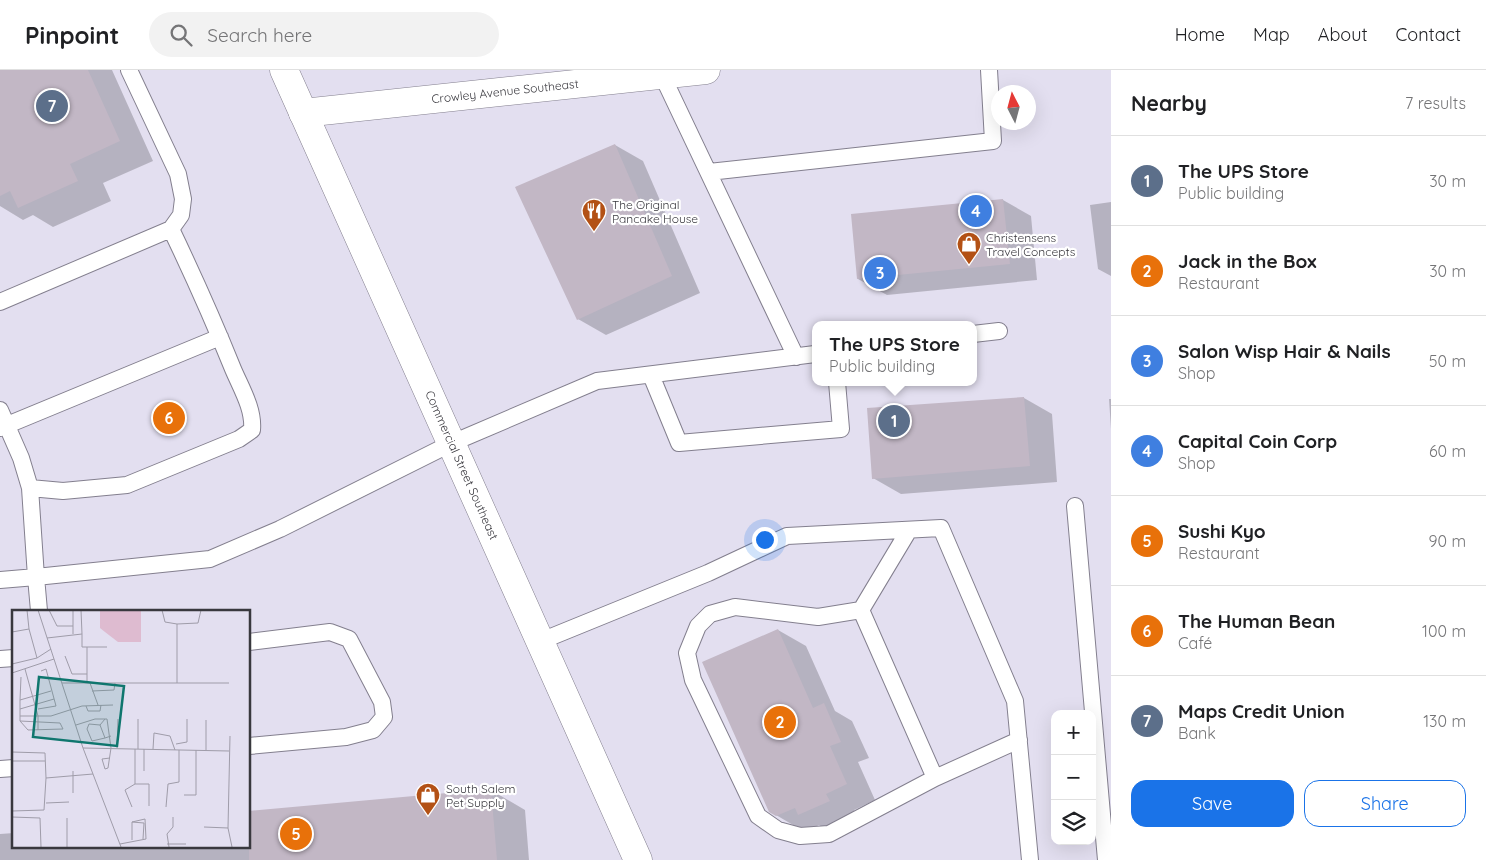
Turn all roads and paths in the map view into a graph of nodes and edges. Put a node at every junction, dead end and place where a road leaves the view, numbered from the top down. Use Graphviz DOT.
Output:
graph roads {
  1 [pos="129,70"];
  2 [pos="284,70"];
  3 [pos="706,70"];
  4 [pos="988,70"];
  5 [pos="624,74"];
  6 [pos="662,75"];
  7 [pos="303,113"];
  8 [pos="709,172"];
  9 [pos="171,229"];
  10 [pos="0,302"];
  11 [pos="998,331"];
  12 [pos="977,334"];
  13 [pos="220,337"];
  14 [pos="812,354"];
  15 [pos="796,357"];
  16 [pos="651,375"];
  17 [pos="837,386"];
  18 [pos="0,410"];
  19 [pos="3,427"];
  20 [pos="452,443"];
  21 [pos="30,488"];
  22 [pos="1075,506"];
  23 [pos="909,530"];
  24 [pos="36,577"];
  25 [pos="0,580"];
  26 [pos="39,610"];
  27 [pos="861,610"];
  28 [pos="541,641"];
  29 [pos="250,642"];
  30 [pos="1019,740"];
  31 [pos="250,746"];
  32 [pos="935,778"];
  33 [pos="638,860"];
  34 [pos="1030,860"];
  35 [pos="1106,860"];
  1 -- 9 [label="lane"];
  2 -- 7 [label="main road, Commercial Street Southeast"];
  3 -- 6 [label="main road, Crowley Avenue Southeast"];
  4 -- 8 [label="lane"];
  5 -- 6 [label="main road, Crowley Avenue Southeast"];
  5 -- 7 [label="main road, Crowley Avenue Southeast"];
  6 -- 8 [label="lane"];
  7 -- 20 [label="main road, Commercial Street Southeast"];
  8 -- 15 [label="lane"];
  9 -- 10 [label="lane"];
  9 -- 13 [label="lane"];
  11 -- 12 [label="lane"];
  13 -- 19 [label="lane"];
  13 -- 21 [label="lane"];
  14 -- 15 [label="lane"];
  15 -- 16 [label="lane"];
  16 -- 17 [label="lane"];
  16 -- 20 [label="lane"];
  18 -- 19 [label="lane"];
  19 -- 21 [label="lane"];
  20 -- 24 [label="lane"];
  20 -- 28 [label="main road, Commercial Street Southeast"];
  21 -- 24 [label="lane"];
  22 -- 35 [label="lane"];
  23 -- 27 [label="lane"];
  23 -- 28 [label="lane"];
  23 -- 30 [label="lane"];
  24 -- 25 [label="lane"];
  24 -- 26 [label="lane"];
  27 -- 32 [label="lane"];
  27 -- 32 [label="lane"];
  28 -- 33 [label="main road, Commercial Street Southeast"];
  29 -- 31 [label="lane"];
  30 -- 32 [label="lane"];
  30 -- 34 [label="lane"];
}
